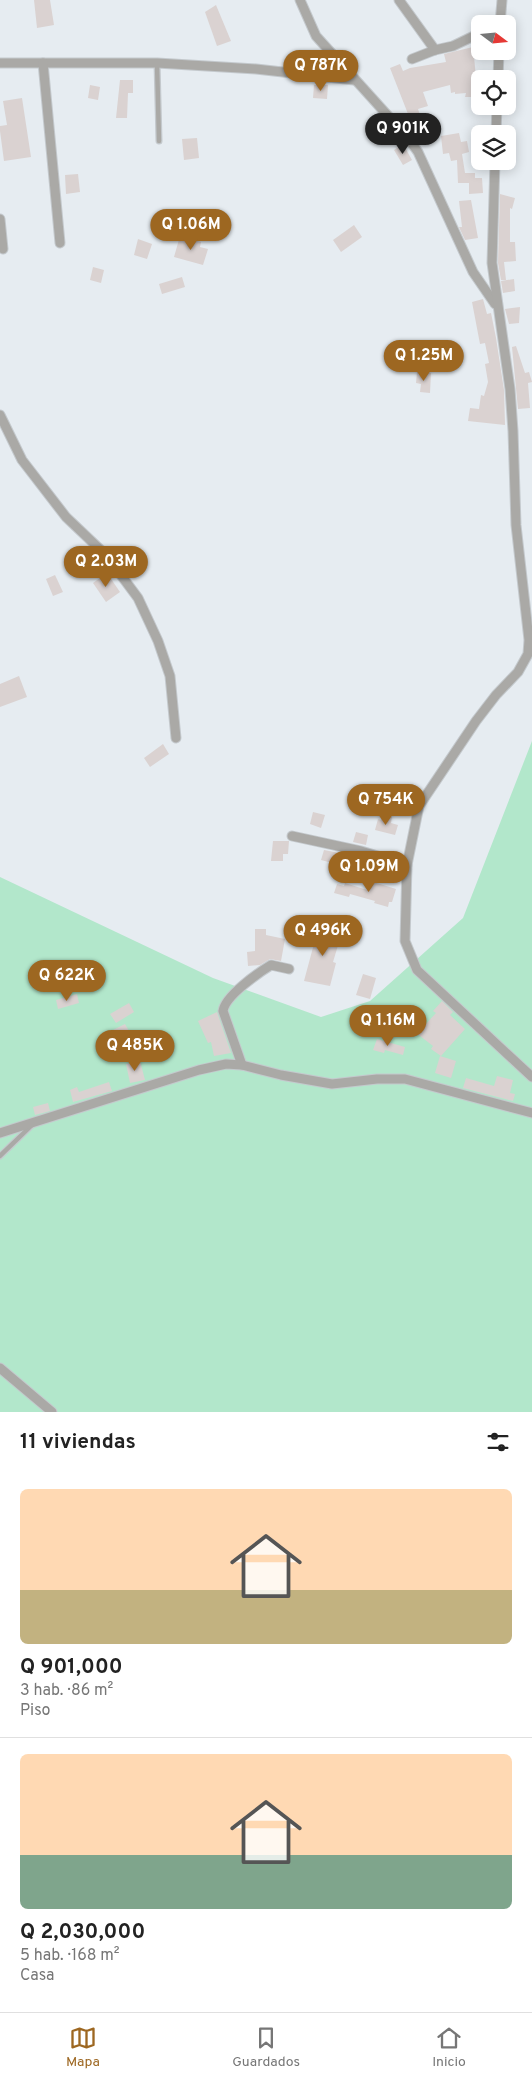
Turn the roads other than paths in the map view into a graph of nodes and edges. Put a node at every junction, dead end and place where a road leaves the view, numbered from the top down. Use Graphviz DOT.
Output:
graph roads {
  1 [pos="300,0"];
  2 [pos="399,0"];
  3 [pos="502,0"];
  4 [pos="501,15"];
  5 [pos="471,37"];
  6 [pos="435,50"];
  7 [pos="412,59"];
  8 [pos="0,63"];
  9 [pos="43,63"];
  10 [pos="157,64"];
  11 [pos="354,80"];
  12 [pos="159,141"];
  13 [pos="495,170"];
  14 [pos="0,219"];
  15 [pos="60,244"];
  16 [pos="3,249"];
  17 [pos="497,305"];
  18 [pos="0,415"];
  19 [pos="176,738"];
  20 [pos="292,836"];
  21 [pos="407,865"];
  22 [pos="289,969"];
  23 [pos="242,1065"];
  24 [pos="532,1077"];
  25 [pos="532,1113"];
  26 [pos="35,1122"];
  27 [pos="0,1133"];
  28 [pos="0,1156"];
  29 [pos="0,1368"];
  30 [pos="52,1412"];
  1 -- 11 [label="street"];
  2 -- 6 [label="street"];
  3 -- 4 [label="street"];
  5 -- 6 [label="street"];
  6 -- 7 [label="street"];
  8 -- 9 [label="street"];
  9 -- 10 [label="street"];
  9 -- 15 [label="street"];
  10 -- 11 [label="street"];
  10 -- 12 [label="lane"];
  11 -- 17 [label="street"];
  13 -- 17 [label="street"];
  14 -- 16 [label="street"];
  17 -- 21 [label="street"];
  18 -- 19 [label="street"];
  20 -- 21 [label="street"];
  21 -- 24 [label="street"];
  22 -- 23 [label="street"];
  23 -- 25 [label="street"];
  23 -- 26 [label="street"];
  26 -- 27 [label="street"];
  26 -- 28 [label="lane"];
  29 -- 30 [label="street"];
}
